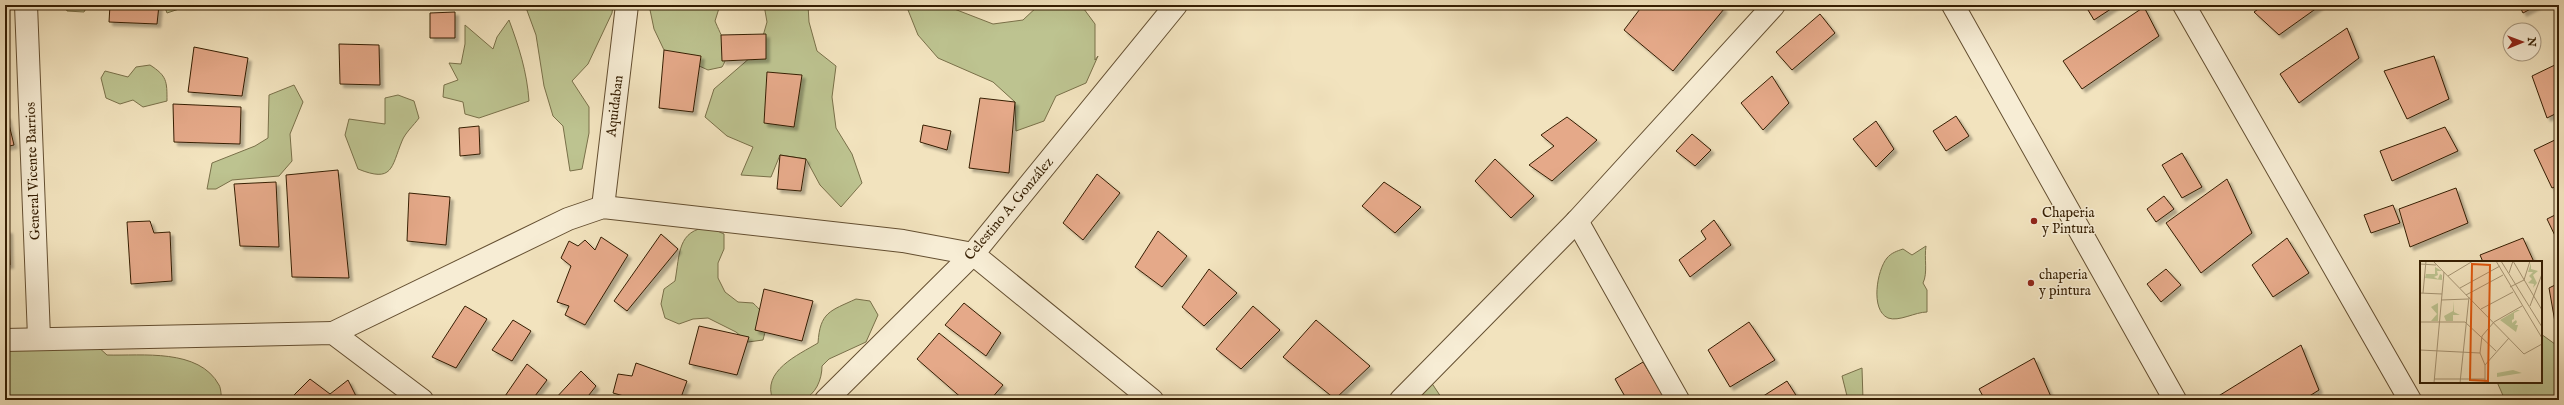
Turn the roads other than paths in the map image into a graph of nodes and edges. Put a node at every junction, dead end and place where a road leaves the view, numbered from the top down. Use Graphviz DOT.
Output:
graph roads {
  1 [pos="26,5"];
  2 [pos="627,5"];
  3 [pos="1176,5"];
  4 [pos="1774,5"];
  5 [pos="1953,5"];
  6 [pos="2184,5"];
  7 [pos="603,208"];
  8 [pos="1577,221"];
  9 [pos="973,254"];
  10 [pos="333,333"];
  11 [pos="39,338"];
  12 [pos="5,340"];
  13 [pos="422,400"];
  14 [pos="826,400"];
  15 [pos="1152,400"];
  16 [pos="1401,400"];
  17 [pos="1678,400"];
  18 [pos="2175,400"];
  19 [pos="2410,400"];
  1 -- 11 [label="street, General Vicente Barrios"];
  2 -- 7 [label="street, Aquidaban"];
  3 -- 9 [label="street, Celestino A. González"];
  4 -- 8 [label="street"];
  5 -- 18 [label="street"];
  6 -- 19 [label="street"];
  7 -- 9 [label="street"];
  7 -- 10 [label="street"];
  8 -- 16 [label="street"];
  8 -- 17 [label="street"];
  9 -- 14 [label="street, Celestino A. González"];
  9 -- 15 [label="street"];
  10 -- 11 [label="street"];
  10 -- 13 [label="street"];
  11 -- 12 [label="street"];
}
